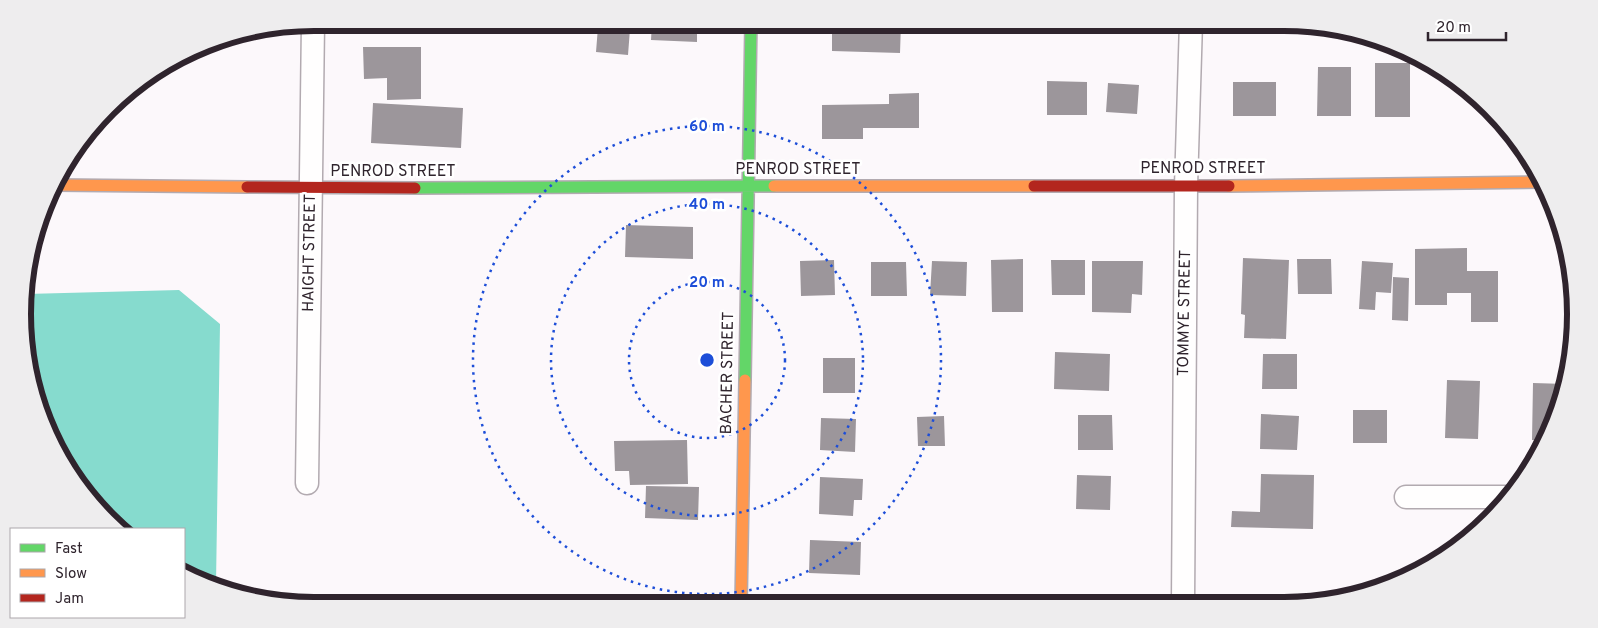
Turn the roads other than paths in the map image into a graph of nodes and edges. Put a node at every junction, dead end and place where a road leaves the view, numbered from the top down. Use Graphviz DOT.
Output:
graph roads {
  1 [pos="313,31"];
  2 [pos="751,31"];
  3 [pos="1191,31"];
  4 [pos="1534,182"];
  5 [pos="62,185"];
  6 [pos="748,186"];
  7 [pos="1186,186"];
  8 [pos="312,188"];
  9 [pos="307,483"];
  10 [pos="1499,497"];
  11 [pos="1406,498"];
  12 [pos="741,597"];
  13 [pos="1183,597"];
  1 -- 8 [label="street, HAIGHT STREET"];
  2 -- 6 [label="street, BACHER STREET"];
  3 -- 7 [label="street, TOMMYE STREET"];
  4 -- 7 [label="street, PENROD STREET"];
  5 -- 8 [label="street, PENROD STREET"];
  6 -- 7 [label="street, PENROD STREET"];
  6 -- 8 [label="street, PENROD STREET"];
  6 -- 12 [label="street, BACHER STREET"];
  7 -- 13 [label="street, TOMMYE STREET"];
  8 -- 9 [label="street, HAIGHT STREET"];
  10 -- 11 [label="street"];
}
